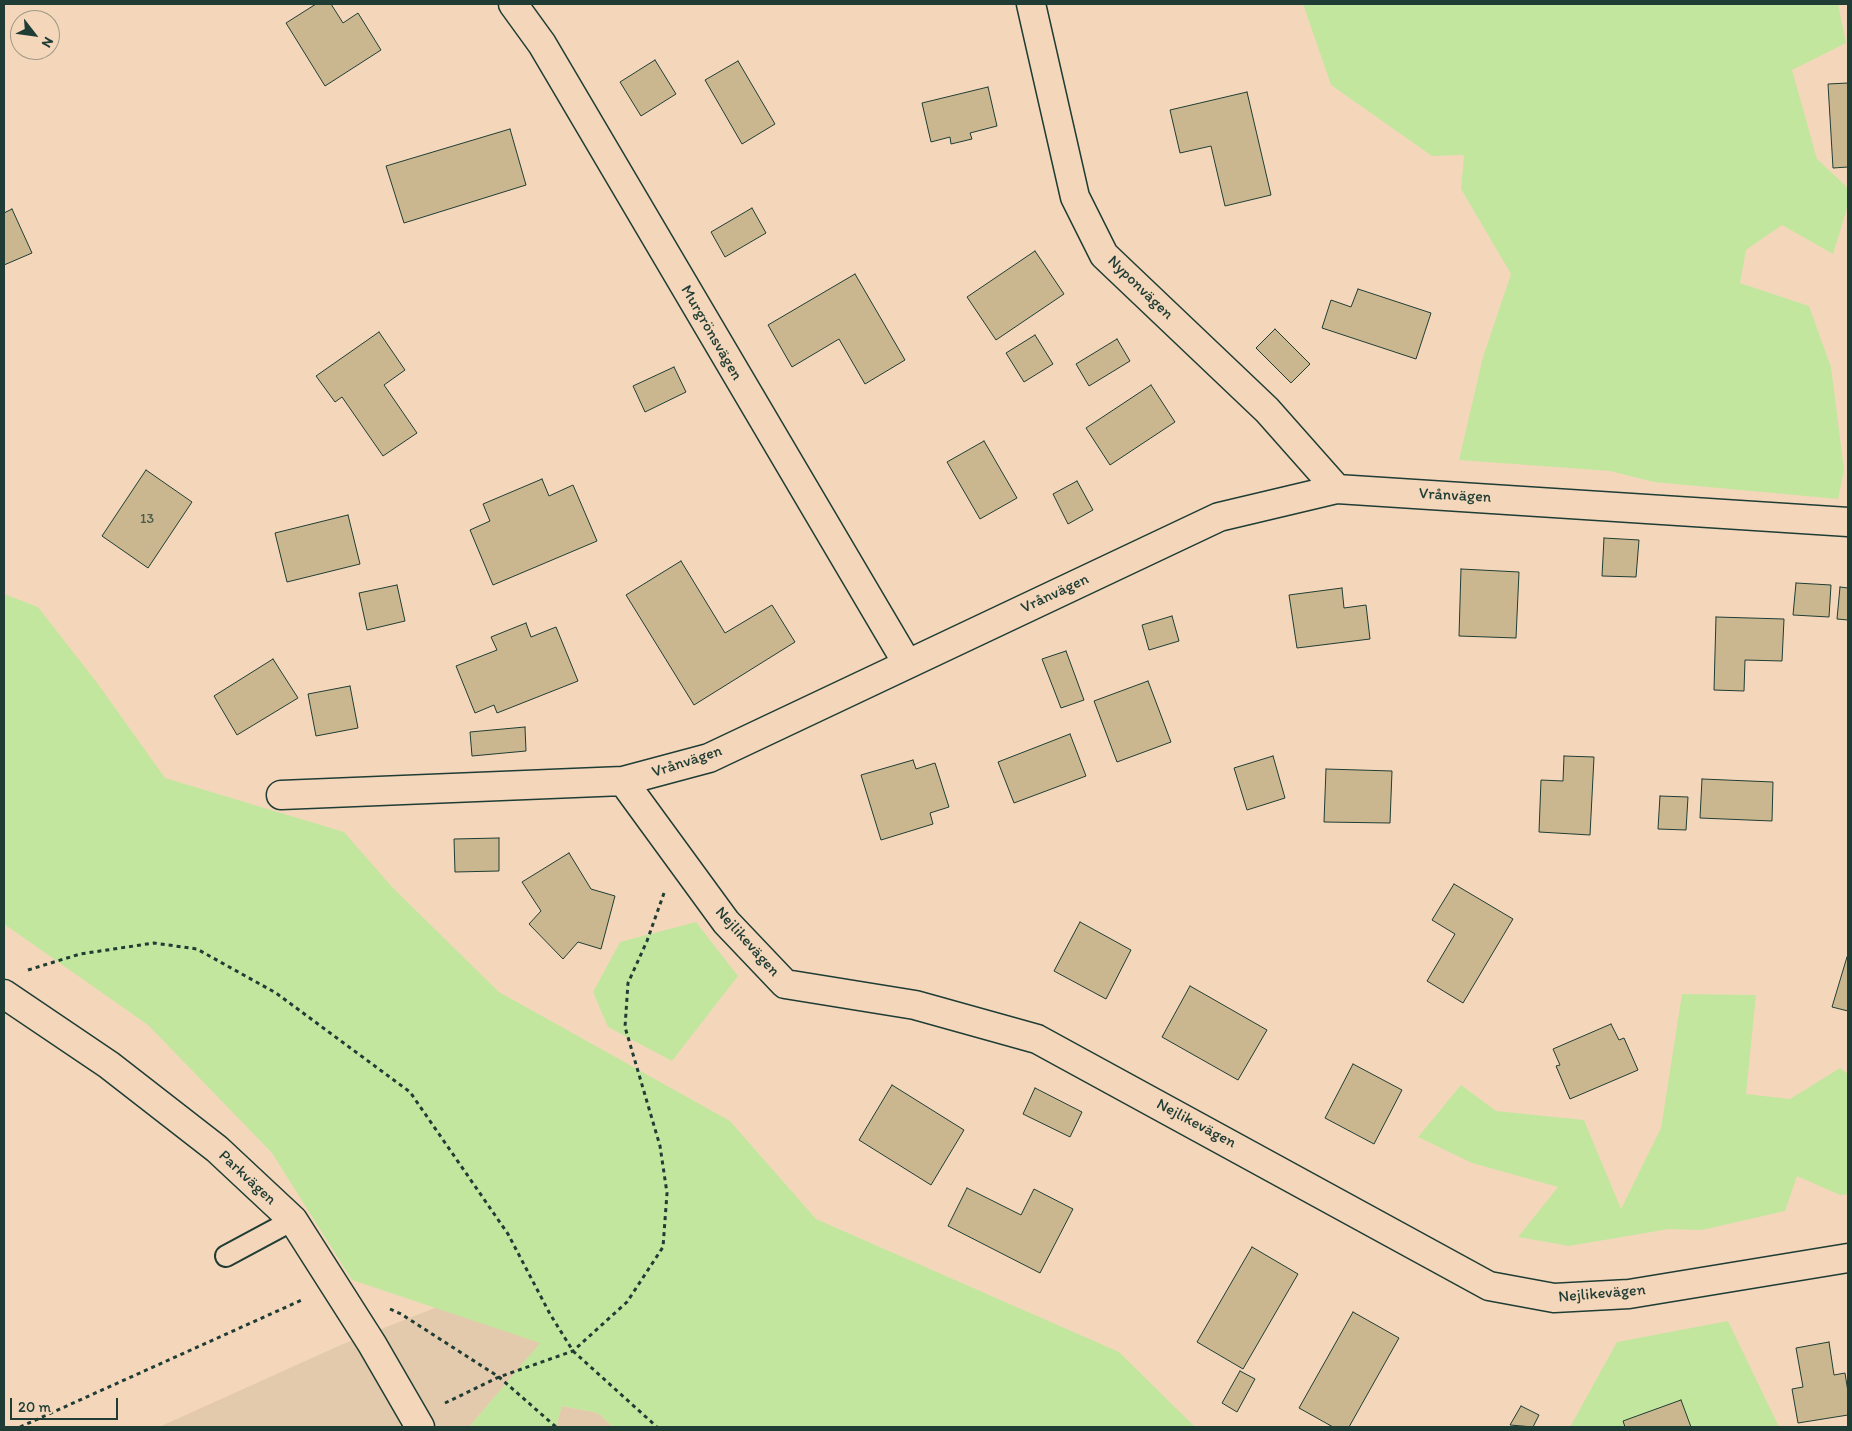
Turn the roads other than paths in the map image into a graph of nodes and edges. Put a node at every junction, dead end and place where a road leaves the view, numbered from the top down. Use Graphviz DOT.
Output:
graph roads {
  1 [pos="513,4"];
  2 [pos="1031,4"];
  3 [pos="1337,489"];
  4 [pos="1848,522"];
  5 [pos="907,663"];
  6 [pos="622,781"];
  7 [pos="281,795"];
  8 [pos="11,984"];
  9 [pos="293,1220"];
  10 [pos="226,1256"];
  11 [pos="1848,1258"];
  12 [pos="417,1423"];
  1 -- 5 [label="street, Murgrönsvägen"];
  2 -- 3 [label="street, Nyponvägen"];
  3 -- 4 [label="street, Vrånvägen"];
  3 -- 5 [label="street, Vrånvägen"];
  5 -- 6 [label="street, Vrånvägen"];
  6 -- 7 [label="street, Vrånvägen"];
  6 -- 11 [label="street, Nejlikevägen"];
  8 -- 9 [label="street, Parkvägen"];
  9 -- 10 [label="lane"];
  9 -- 12 [label="street, Parkvägen"];
}
